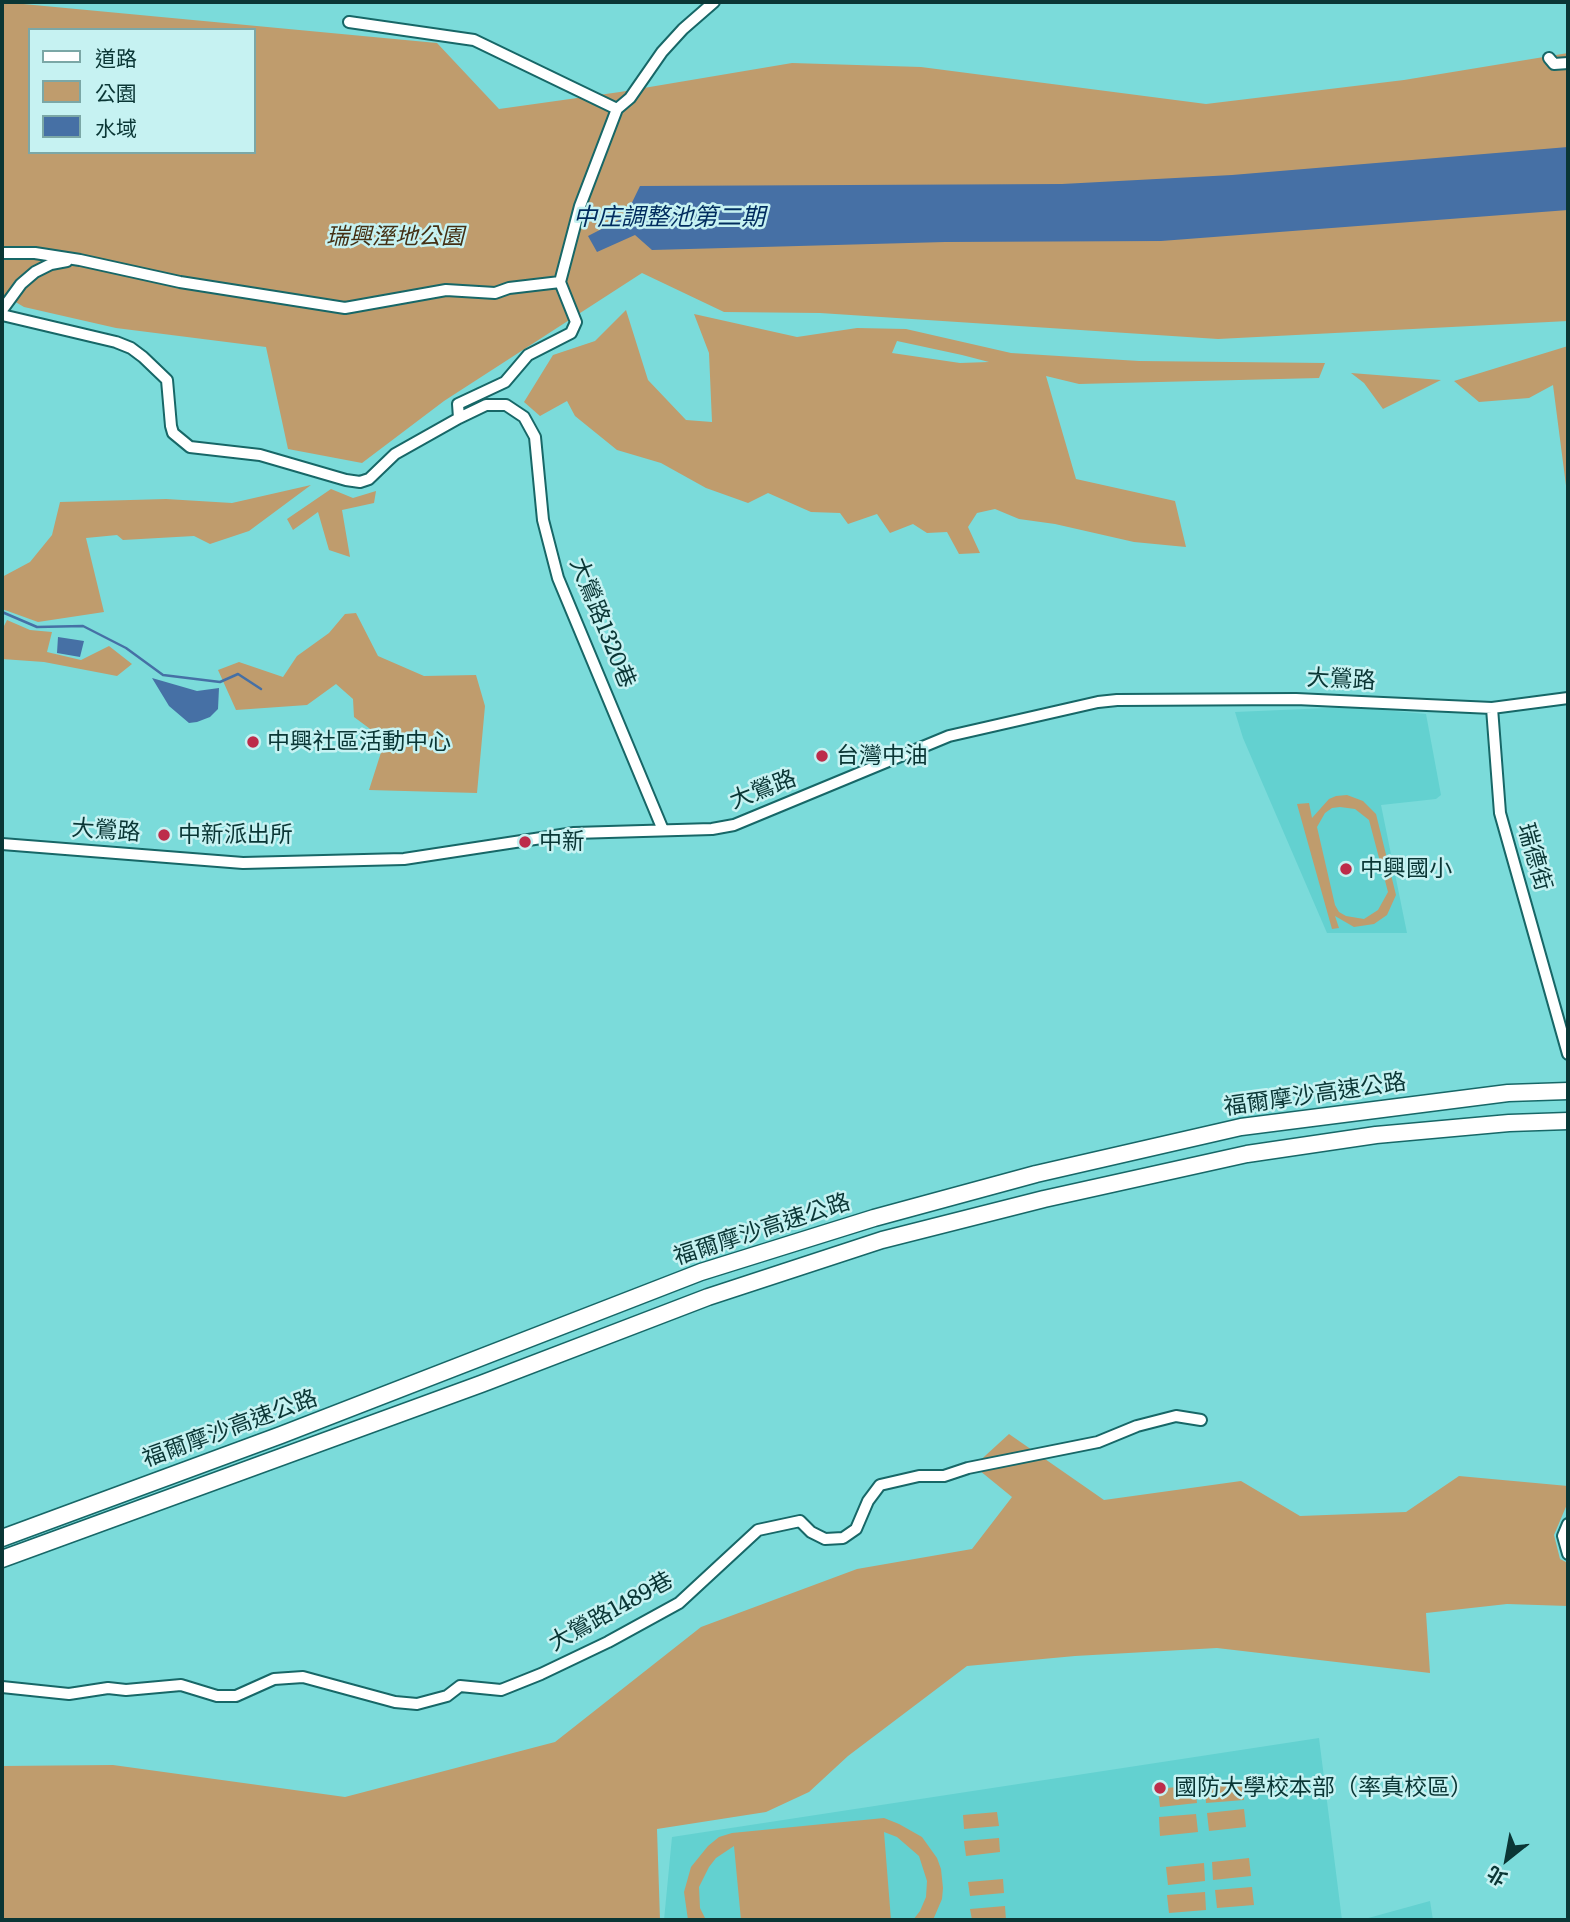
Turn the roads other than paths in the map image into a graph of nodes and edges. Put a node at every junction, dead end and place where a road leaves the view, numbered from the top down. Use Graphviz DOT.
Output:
graph roads {
  1 [pos="714,2"];
  2 [pos="349,22"];
  3 [pos="1549,58"];
  4 [pos="1568,63"];
  5 [pos="617,109"];
  6 [pos="2,253"];
  7 [pos="80,260"];
  8 [pos="560,282"];
  9 [pos="2,310"];
  10 [pos="2,315"];
  11 [pos="459,418"];
  12 [pos="1568,698"];
  13 [pos="1492,708"];
  14 [pos="663,830"];
  15 [pos="2,844"];
  16 [pos="1568,1054"];
  17 [pos="1568,1091"];
  18 [pos="1568,1121"];
  19 [pos="1201,1420"];
  20 [pos="1568,1524"];
  21 [pos="2,1538"];
  22 [pos="1568,1554"];
  23 [pos="2,1559"];
  24 [pos="2,1686"];
  1 -- 5 [label="street"];
  2 -- 5 [label="street"];
  3 -- 4 [label="street"];
  5 -- 8 [label="street"];
  6 -- 7 [label="street"];
  7 -- 8 [label="street"];
  7 -- 9 [label="street"];
  8 -- 11 [label="street"];
  10 -- 11 [label="street, 大鶯路1320巷"];
  11 -- 14 [label="street, 大鶯路1320巷"];
  12 -- 13 [label="street, 大鶯路"];
  13 -- 14 [label="street, 大鶯路"];
  13 -- 16 [label="street, 瑞德街"];
  14 -- 15 [label="street, 大鶯路"];
  17 -- 21 [label="highway, 福爾摩沙高速公路"];
  18 -- 23 [label="highway, 福爾摩沙高速公路"];
  19 -- 24 [label="street, 大鶯路1489巷"];
  20 -- 22 [label="street"];
}
